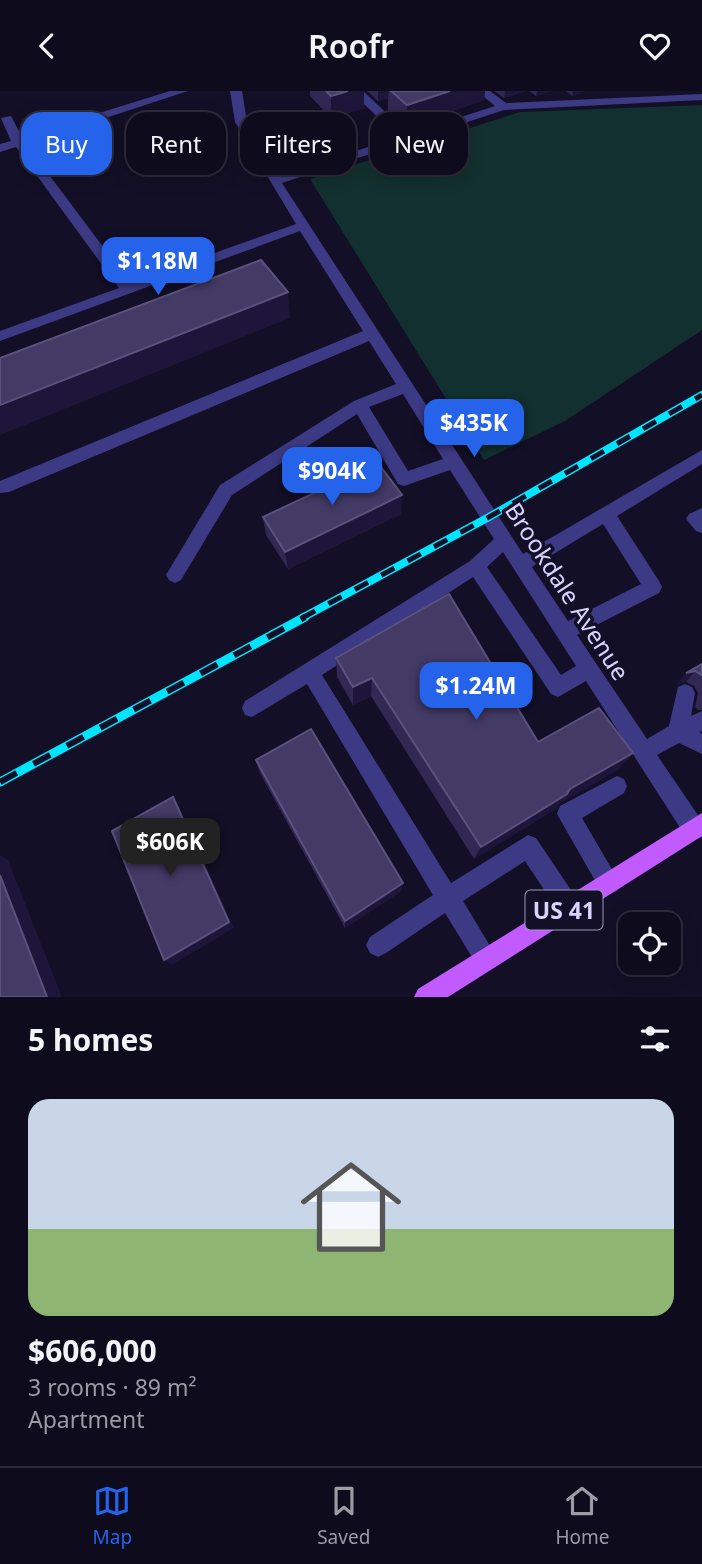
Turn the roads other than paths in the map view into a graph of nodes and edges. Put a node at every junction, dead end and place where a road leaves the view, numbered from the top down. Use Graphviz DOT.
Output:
graph roads {
  1 [pos="182,91"];
  2 [pos="236,91"];
  3 [pos="356,91"];
  4 [pos="482,91"];
  5 [pos="523,91"];
  6 [pos="560,91"];
  7 [pos="599,91"];
  8 [pos="636,91"];
  9 [pos="693,95"];
  10 [pos="649,100"];
  11 [pos="614,102"];
  12 [pos="576,104"];
  13 [pos="541,105"];
  14 [pos="503,107"];
  15 [pos="384,112"];
  16 [pos="7,118"];
  17 [pos="468,118"];
  18 [pos="18,142"];
  19 [pos="0,148"];
  20 [pos="294,175"];
  21 [pos="275,181"];
  22 [pos="305,225"];
  23 [pos="128,290"];
  24 [pos="373,333"];
  25 [pos="0,336"];
  26 [pos="407,386"];
  27 [pos="360,405"];
  28 [pos="702,456"];
  29 [pos="454,462"];
  30 [pos="3,487"];
  31 [pos="607,515"];
  32 [pos="702,515"];
  33 [pos="702,526"];
  34 [pos="504,540"];
  35 [pos="521,565"];
  36 [pos="476,566"];
  37 [pos="175,575"];
  38 [pos="565,632"];
  39 [pos="589,668"];
  40 [pos="310,672"];
  41 [pos="685,693"];
  42 [pos="252,708"];
  43 [pos="702,721"];
  44 [pos="678,732"];
  45 [pos="702,744"];
  46 [pos="644,752"];
  47 [pos="617,786"];
  48 [pos="698,826"];
  49 [pos="609,883"];
  50 [pos="448,898"];
  51 [pos="569,907"];
  52 [pos="378,946"];
  53 [pos="486,960"];
  54 [pos="426,997"];
  1 -- 18 [label="street"];
  2 -- 21 [label="street, Brookdale Avenue"];
  3 -- 15 [label="street"];
  4 -- 14 [label="street"];
  5 -- 13 [label="street"];
  6 -- 12 [label="street"];
  7 -- 11 [label="street"];
  8 -- 10 [label="street"];
  9 -- 10 [label="street"];
  10 -- 11 [label="street"];
  11 -- 12 [label="street"];
  12 -- 13 [label="street"];
  13 -- 14 [label="street"];
  14 -- 17 [label="street"];
  16 -- 18 [label="street"];
  18 -- 19 [label="street"];
  18 -- 23 [label="street"];
  20 -- 21 [label="street"];
  21 -- 22 [label="street, Brookdale Avenue"];
  22 -- 23 [label="street"];
  22 -- 24 [label="street, Brookdale Avenue"];
  23 -- 25 [label="street"];
  24 -- 26 [label="street, Brookdale Avenue"];
  24 -- 30 [label="street"];
  26 -- 27 [label="street"];
  26 -- 29 [label="street, Brookdale Avenue"];
  27 -- 29 [label="street"];
  27 -- 37 [label="street"];
  28 -- 31 [label="street"];
  29 -- 34 [label="street, Brookdale Avenue"];
  31 -- 35 [label="street"];
  31 -- 38 [label="street"];
  32 -- 33 [label="street"];
  34 -- 35 [label="street, Brookdale Avenue"];
  34 -- 36 [label="street"];
  35 -- 38 [label="street, Brookdale Avenue"];
  36 -- 39 [label="street"];
  36 -- 40 [label="street"];
  38 -- 39 [label="street, Brookdale Avenue"];
  39 -- 46 [label="street, Brookdale Avenue"];
  40 -- 42 [label="street"];
  40 -- 50 [label="street"];
  41 -- 44 [label="street"];
  43 -- 44 [label="street"];
  44 -- 45 [label="street"];
  44 -- 46 [label="street"];
  46 -- 48 [label="street, Brookdale Avenue"];
  47 -- 49 [label="street"];
  48 -- 49 [label="main road, US 41"];
  49 -- 51 [label="main road, US 41"];
  50 -- 51 [label="street"];
  50 -- 52 [label="street"];
  50 -- 53 [label="street"];
  51 -- 53 [label="main road, US 41"];
  53 -- 54 [label="main road, US 41"];
}
